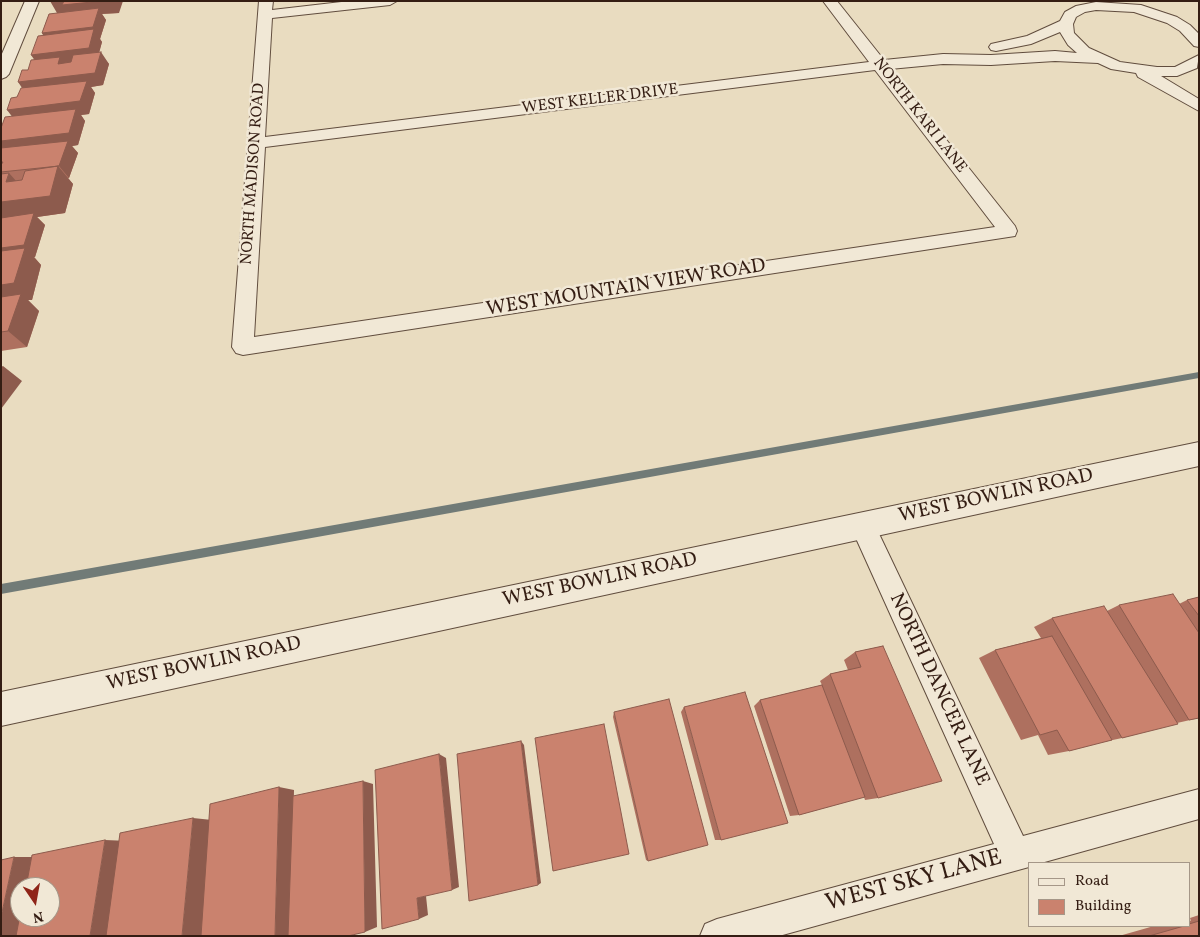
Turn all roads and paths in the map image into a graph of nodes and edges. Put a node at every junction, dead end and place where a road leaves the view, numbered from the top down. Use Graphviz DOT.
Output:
graph roads {
  1 [pos="32,1"];
  2 [pos="390,1"];
  3 [pos="830,1"];
  4 [pos="265,8"];
  5 [pos="1156,14"];
  6 [pos="1190,16"];
  7 [pos="1066,24"];
  8 [pos="8,43"];
  9 [pos="1199,43"];
  10 [pos="1199,58"];
  11 [pos="944,59"];
  12 [pos="1099,59"];
  13 [pos="879,65"];
  14 [pos="1135,70"];
  15 [pos="1,74"];
  16 [pos="1199,106"];
  17 [pos="256,143"];
  18 [pos="1008,231"];
  19 [pos="243,347"];
  20 [pos="1199,454"];
  21 [pos="862,525"];
  22 [pos="1,709"];
  23 [pos="1199,804"];
  24 [pos="1015,854"];
  25 [pos="717,936"];
  1 -- 8 [label="street"];
  2 -- 4 [label="street"];
  3 -- 13 [label="street, NORTH KARI LANE"];
  4 -- 17 [label="street, NORTH MADISON ROAD"];
  5 -- 6 [label="street"];
  5 -- 7 [label="street, WEST KELLER DRIVE"];
  5 -- 9 [label="street"];
  7 -- 11 [label="street, WEST KELLER DRIVE"];
  7 -- 12 [label="street"];
  8 -- 15 [label="street"];
  10 -- 14 [label="street"];
  11 -- 12 [label="street, WEST KELLER DRIVE"];
  11 -- 13 [label="street, WEST KELLER DRIVE"];
  12 -- 14 [label="street"];
  13 -- 17 [label="street, WEST KELLER DRIVE"];
  13 -- 18 [label="street, NORTH KARI LANE"];
  14 -- 16 [label="street"];
  17 -- 19 [label="street, NORTH MADISON ROAD"];
  18 -- 19 [label="street, WEST MOUNTAIN VIEW ROAD"];
  20 -- 21 [label="street, WEST BOWLIN ROAD"];
  21 -- 22 [label="street, WEST BOWLIN ROAD"];
  21 -- 24 [label="street, NORTH DANCER LANE"];
  23 -- 24 [label="street, WEST SKY LANE"];
  24 -- 25 [label="street, WEST SKY LANE"];
}
